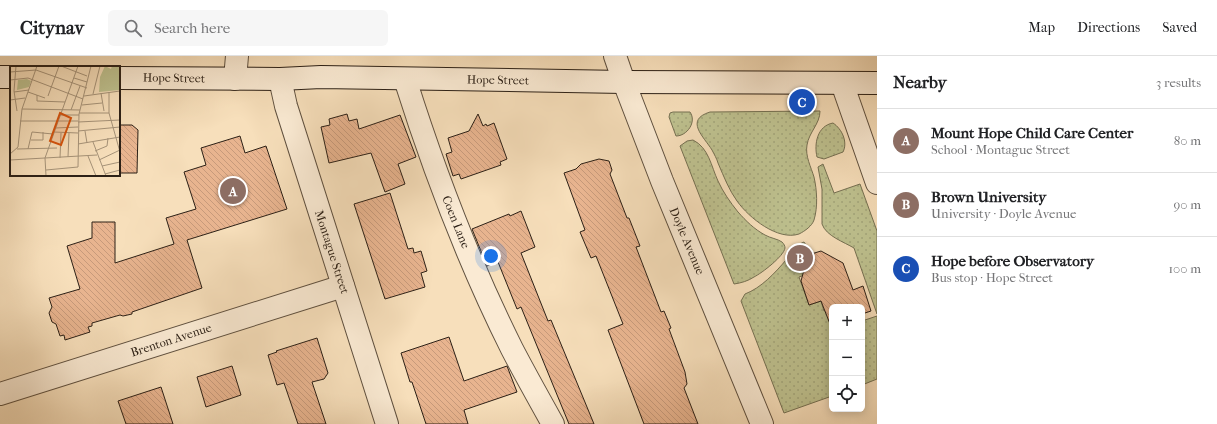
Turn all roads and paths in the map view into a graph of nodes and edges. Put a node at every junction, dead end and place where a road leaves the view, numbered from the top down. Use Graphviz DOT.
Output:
graph roads {
  1 [pos="237,56"];
  2 [pos="615,56"];
  3 [pos="120,78"];
  4 [pos="235,79"];
  5 [pos="280,79"];
  6 [pos="405,79"];
  7 [pos="624,82"];
  8 [pos="842,83"];
  9 [pos="877,83"];
  10 [pos="877,183"];
  11 [pos="342,286"];
  12 [pos="0,394"];
  13 [pos="387,424"];
  14 [pos="553,424"];
  15 [pos="762,424"];
  1 -- 4 [label="street"];
  2 -- 7 [label="street, Doyle Avenue"];
  3 -- 4 [label="street, Hope Street"];
  4 -- 5 [label="street, Hope Street"];
  5 -- 6 [label="street, Hope Street"];
  5 -- 11 [label="street, Montague Street"];
  6 -- 7 [label="street, Hope Street"];
  6 -- 14 [label="street, Coen Lane"];
  7 -- 8 [label="street, Hope Street"];
  7 -- 15 [label="street, Doyle Avenue"];
  8 -- 9 [label="street, Hope Street"];
  8 -- 10 [label="street"];
  11 -- 12 [label="street, Brenton Avenue"];
  11 -- 13 [label="street, Montague Street"];
}
